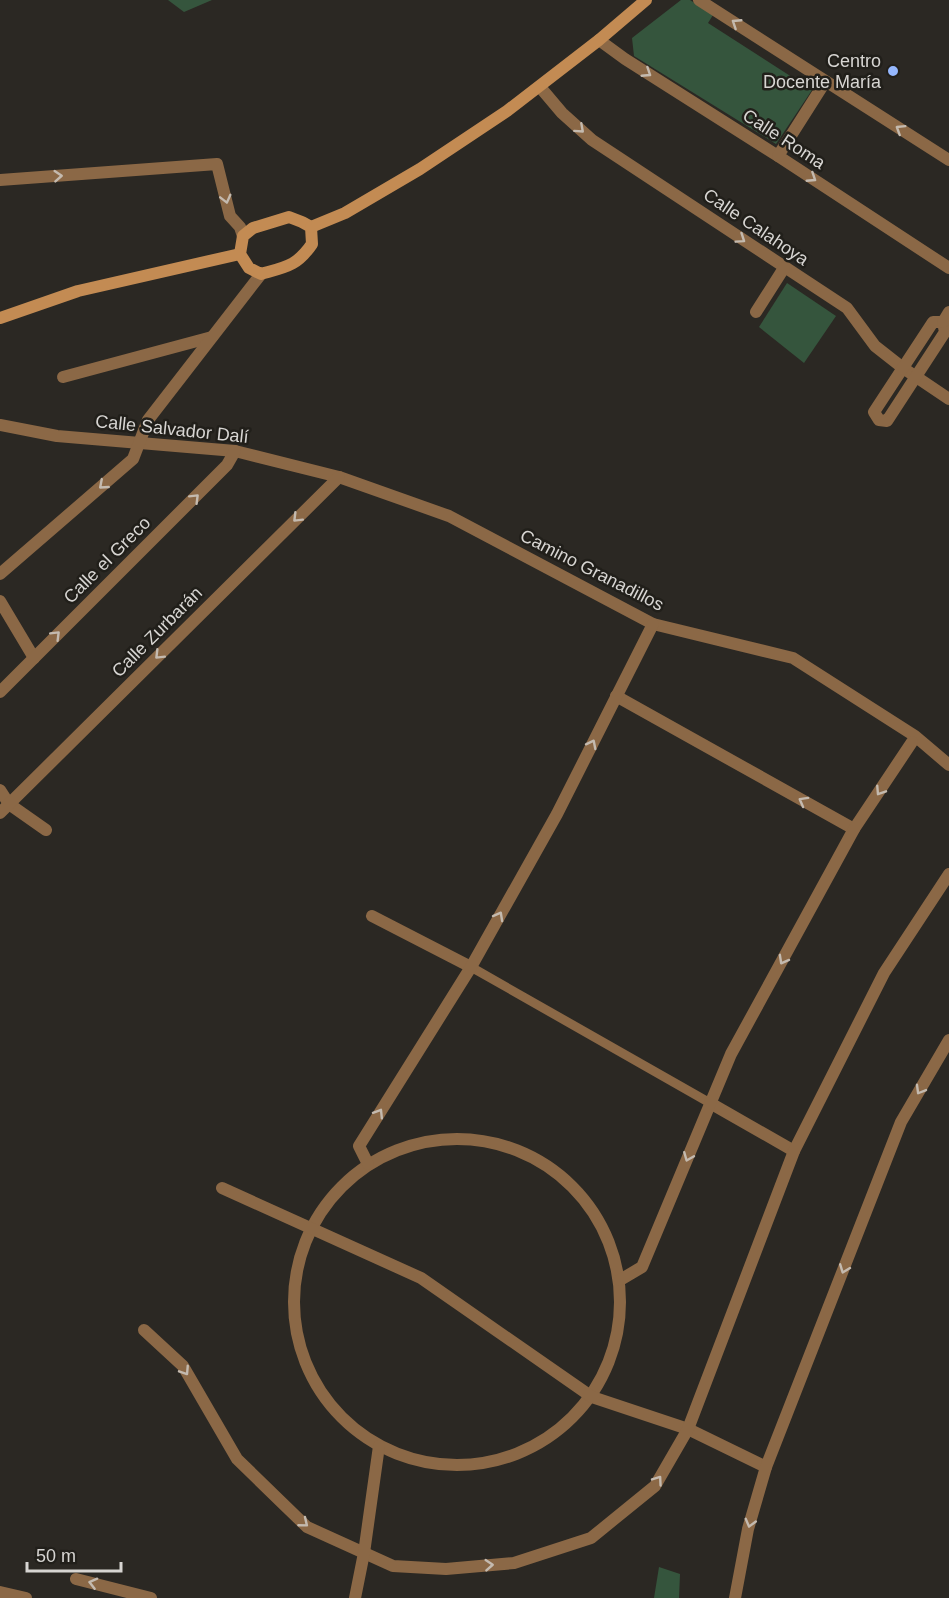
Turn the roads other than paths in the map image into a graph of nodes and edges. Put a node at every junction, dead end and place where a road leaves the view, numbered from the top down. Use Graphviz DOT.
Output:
graph roads {
  1 [pos="646,0"];
  2 [pos="699,0"];
  3 [pos="599,40"];
  4 [pos="825,82"];
  5 [pos="540,87"];
  6 [pos="778,156"];
  7 [pos="949,160"];
  8 [pos="0,180"];
  9 [pos="310,227"];
  10 [pos="243,236"];
  11 [pos="240,254"];
  12 [pos="249,268"];
  13 [pos="784,268"];
  14 [pos="949,268"];
  15 [pos="261,274"];
  16 [pos="249,291"];
  17 [pos="756,312"];
  18 [pos="946,317"];
  19 [pos="0,318"];
  20 [pos="212,337"];
  21 [pos="903,368"];
  22 [pos="63,377"];
  23 [pos="917,377"];
  24 [pos="949,399"];
  25 [pos="0,425"];
  26 [pos="141,442"];
  27 [pos="235,451"];
  28 [pos="339,477"];
  29 [pos="0,574"];
  30 [pos="0,601"];
  31 [pos="653,624"];
  32 [pos="34,658"];
  33 [pos="0,692"];
  34 [pos="616,696"];
  35 [pos="912,742"];
  36 [pos="949,765"];
  37 [pos="0,790"];
  38 [pos="4,808"];
  39 [pos="46,830"];
  40 [pos="855,830"];
  41 [pos="949,874"];
  42 [pos="372,916"];
  43 [pos="471,967"];
  44 [pos="949,1040"];
  45 [pos="710,1103"];
  46 [pos="794,1152"];
  47 [pos="368,1164"];
  48 [pos="222,1188"];
  49 [pos="310,1229"];
  50 [pos="620,1280"];
  51 [pos="144,1330"];
  52 [pos="592,1397"];
  53 [pos="688,1429"];
  54 [pos="379,1446"];
  55 [pos="766,1467"];
  56 [pos="364,1553"];
  57 [pos="76,1579"];
  58 [pos="0,1592"];
  59 [pos="26,1598"];
  60 [pos="151,1598"];
  61 [pos="355,1598"];
  62 [pos="735,1598"];
  1 -- 3 [label="main road"];
  4 -- 2 [label="street, one-way"];
  3 -- 5 [label="main road"];
  3 -- 6 [label="street, Calle Roma, one-way"];
  4 -- 6 [label="street"];
  7 -- 4 [label="street, one-way"];
  5 -- 9 [label="main road"];
  5 -- 13 [label="street, Calle Calahoya, one-way"];
  6 -- 14 [label="street, Calle Roma, one-way"];
  8 -- 10 [label="street, one-way"];
  9 -- 10 [label="main road"];
  9 -- 15 [label="main road"];
  10 -- 11 [label="main road"];
  11 -- 12 [label="main road"];
  11 -- 19 [label="main road"];
  12 -- 15 [label="main road"];
  12 -- 16 [label="street"];
  13 -- 17 [label="street"];
  13 -- 21 [label="street, Calle Calahoya"];
  15 -- 16 [label="street"];
  16 -- 20 [label="street"];
  18 -- 21 [label="street"];
  18 -- 23 [label="street"];
  20 -- 22 [label="street"];
  20 -- 26 [label="street"];
  21 -- 23 [label="street, Calle Calahoya"];
  21 -- 23 [label="street"];
  23 -- 24 [label="street, Calle Calahoya"];
  25 -- 26 [label="street, Calle Salvador Dalí"];
  26 -- 27 [label="street, Calle Salvador Dalí"];
  26 -- 29 [label="street, one-way"];
  27 -- 28 [label="street, Calle Salvador Dalí"];
  32 -- 27 [label="street, Calle el Greco, one-way"];
  28 -- 31 [label="street, Camino Granadillos"];
  28 -- 38 [label="street, Calle Zurbarán, one-way"];
  30 -- 32 [label="street"];
  31 -- 34 [label="street"];
  31 -- 36 [label="street, Camino Granadillos"];
  32 -- 33 [label="street, Calle el Greco"];
  40 -- 34 [label="street, one-way"];
  43 -- 34 [label="street, one-way"];
  35 -- 40 [label="street, one-way"];
  37 -- 38 [label="street"];
  38 -- 39 [label="street"];
  40 -- 45 [label="street, one-way"];
  41 -- 46 [label="street"];
  42 -- 43 [label="street"];
  43 -- 45 [label="street"];
  47 -- 43 [label="street, one-way"];
  44 -- 55 [label="street, one-way"];
  45 -- 46 [label="street"];
  45 -- 50 [label="street, one-way"];
  46 -- 53 [label="street"];
  47 -- 49 [label="street"];
  47 -- 50 [label="street"];
  48 -- 49 [label="street"];
  49 -- 52 [label="street"];
  49 -- 54 [label="street"];
  50 -- 52 [label="street"];
  51 -- 56 [label="street, one-way"];
  52 -- 53 [label="street"];
  52 -- 54 [label="street"];
  53 -- 55 [label="street"];
  56 -- 53 [label="street, one-way"];
  54 -- 56 [label="street"];
  55 -- 62 [label="street, one-way"];
  56 -- 61 [label="street"];
  60 -- 57 [label="street, one-way"];
  58 -- 59 [label="street"];
}
